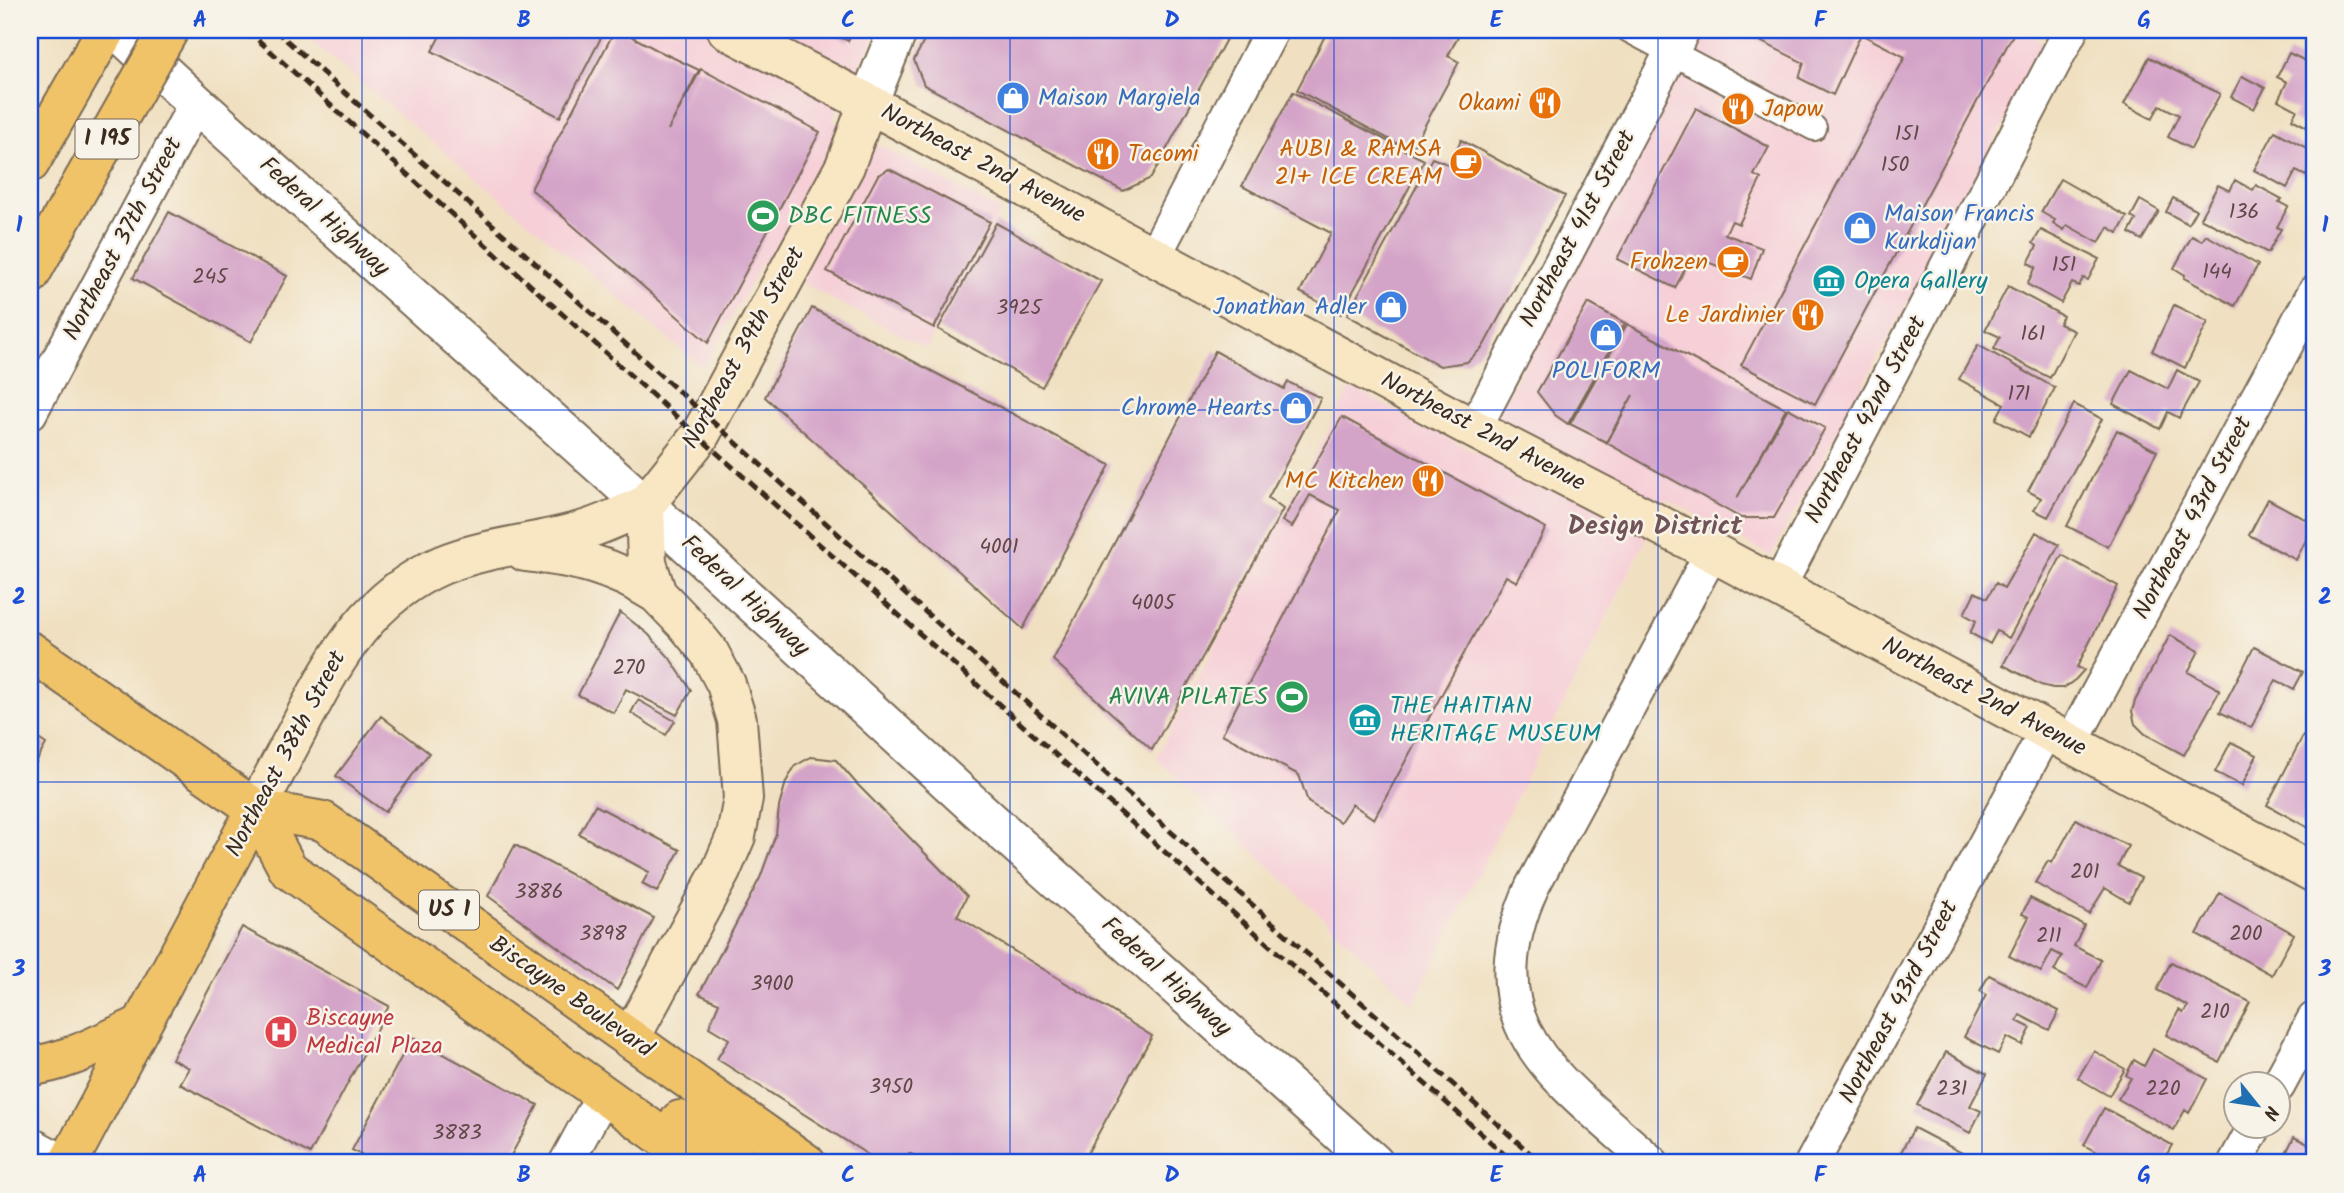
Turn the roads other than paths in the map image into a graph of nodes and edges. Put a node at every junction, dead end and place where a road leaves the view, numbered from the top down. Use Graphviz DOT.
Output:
graph roads {
  1 [pos="106,30"];
  2 [pos="117,30"];
  3 [pos="169,30"];
  4 [pos="727,30"];
  5 [pos="898,30"];
  6 [pos="1272,30"];
  7 [pos="1629,30"];
  8 [pos="2071,30"];
  9 [pos="1677,41"];
  10 [pos="196,103"];
  11 [pos="868,103"];
  12 [pos="1814,128"];
  13 [pos="30,163"];
  14 [pos="1154,256"];
  15 [pos="30,275"];
  16 [pos="2314,293"];
  17 [pos="30,413"];
  18 [pos="1474,429"];
  19 [pos="645,505"];
  20 [pos="502,550"];
  21 [pos="1712,552"];
  22 [pos="1778,588"];
  23 [pos="657,594"];
  24 [pos="30,651"];
  25 [pos="2059,737"];
  26 [pos="256,809"];
  27 [pos="2314,873"];
  28 [pos="2314,1018"];
  29 [pos="141,1025"];
  30 [pos="629,1040"];
  31 [pos="30,1066"];
  32 [pos="2286,1070"];
  33 [pos="603,1095"];
  34 [pos="2247,1140"];
  35 [pos="30,1144"];
  36 [pos="67,1163"];
  37 [pos="566,1163"];
  38 [pos="699,1163"];
  39 [pos="740,1163"];
  40 [pos="806,1163"];
  41 [pos="1374,1163"];
  42 [pos="1652,1163"];
  43 [pos="1812,1163"];
  44 [pos="2235,1163"];
  1 -- 13 [label="main road, I 195"];
  2 -- 10 [label="street, Federal Highway"];
  3 -- 15 [label="main road, I 195, bridge"];
  4 -- 11 [label="main road, Northeast 2nd Avenue"];
  5 -- 11 [label="street, Northeast 39th Street"];
  6 -- 14 [label="street"];
  7 -- 9 [label="street"];
  8 -- 22 [label="street, Northeast 42nd Street"];
  9 -- 12 [label="street"];
  9 -- 18 [label="street, Northeast 41st Street"];
  10 -- 17 [label="street, Northeast 37th Street"];
  10 -- 19 [label="street, Federal Highway"];
  11 -- 14 [label="main road, Northeast 2nd Avenue"];
  11 -- 19 [label="main road, Northeast 39th Street"];
  14 -- 18 [label="main road, Northeast 2nd Avenue"];
  16 -- 25 [label="street, Northeast 43rd Street"];
  18 -- 21 [label="main road, Northeast 2nd Avenue"];
  19 -- 20 [label="main road, Northeast 38th Street"];
  19 -- 23 [label="main road"];
  19 -- 41 [label="street, Federal Highway"];
  20 -- 23 [label="main road"];
  20 -- 26 [label="main road, Northeast 38th Street"];
  21 -- 22 [label="main road, Northeast 2nd Avenue"];
  21 -- 42 [label="street"];
  22 -- 25 [label="main road, Northeast 2nd Avenue"];
  23 -- 30 [label="main road"];
  24 -- 26 [label="main road, Biscayne Boulevard / US 1"];
  25 -- 27 [label="main road, Northeast 2nd Avenue"];
  25 -- 43 [label="street, Northeast 43rd Street"];
  26 -- 29 [label="main road, Northeast 38th Street"];
  26 -- 30 [label="main road, Biscayne Boulevard / US 1"];
  26 -- 33 [label="main road, Biscayne Boulevard / US 1"];
  28 -- 32 [label="street"];
  29 -- 31 [label="main road"];
  29 -- 36 [label="main road, Northeast 38th Street"];
  30 -- 40 [label="main road, Biscayne Boulevard / US 1"];
  33 -- 37 [label="street"];
  33 -- 38 [label="main road, Biscayne Boulevard / US 1"];
  33 -- 39 [label="main road"];
  34 -- 44 [label="street"];
  35 -- 36 [label="street"];
}
